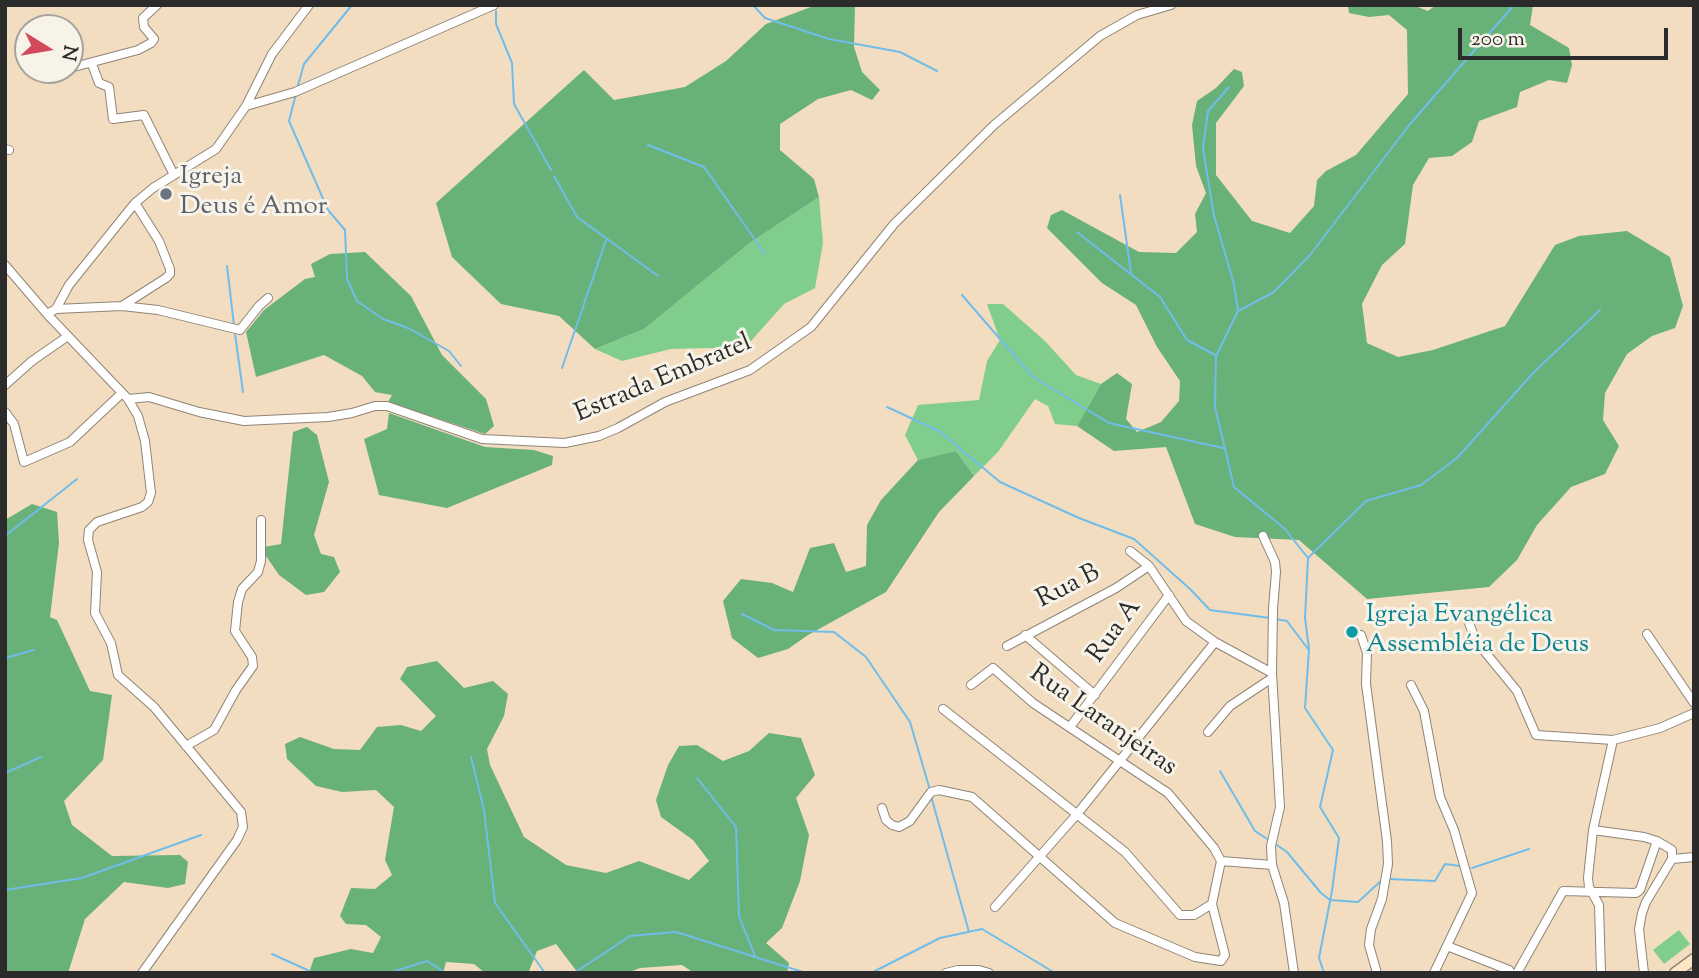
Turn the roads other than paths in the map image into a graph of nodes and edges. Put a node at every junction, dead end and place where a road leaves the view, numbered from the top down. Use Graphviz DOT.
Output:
graph roads {
  1 [pos="157,5"];
  2 [pos="309,5"];
  3 [pos="494,5"];
  4 [pos="1171,5"];
  5 [pos="92,64"];
  6 [pos="84,65"];
  7 [pos="246,106"];
  8 [pos="174,175"];
  9 [pos="135,203"];
  10 [pos="5,265"];
  11 [pos="268,298"];
  12 [pos="122,306"];
  13 [pos="52,312"];
  14 [pos="68,335"];
  15 [pos="5,385"];
  16 [pos="125,396"];
  17 [pos="5,412"];
  18 [pos="261,520"];
  19 [pos="1263,536"];
  20 [pos="1130,551"];
  21 [pos="1149,566"];
  22 [pos="1169,595"];
  23 [pos="1467,618"];
  24 [pos="1647,634"];
  25 [pos="1025,635"];
  26 [pos="1361,635"];
  27 [pos="1215,642"];
  28 [pos="1007,646"];
  29 [pos="1272,676"];
  30 [pos="971,685"];
  31 [pos="1411,685"];
  32 [pos="1095,695"];
  33 [pos="1694,704"];
  34 [pos="943,709"];
  35 [pos="1694,713"];
  36 [pos="1070,727"];
  37 [pos="1208,732"];
  38 [pos="1613,740"];
  39 [pos="186,746"];
  40 [pos="1121,761"];
  41 [pos="882,808"];
  42 [pos="1078,813"];
  43 [pos="1593,830"];
  44 [pos="1657,841"];
  45 [pos="1694,857"];
  46 [pos="1040,858"];
  47 [pos="1672,859"];
  48 [pos="1221,861"];
  49 [pos="1272,864"];
  50 [pos="1592,893"];
  51 [pos="1212,904"];
  52 [pos="995,907"];
  53 [pos="1447,946"];
  54 [pos="1694,958"];
  55 [pos="142,973"];
  56 [pos="946,973"];
  57 [pos="989,973"];
  58 [pos="1294,973"];
  59 [pos="1377,973"];
  60 [pos="1434,973"];
  61 [pos="1511,973"];
  62 [pos="1517,973"];
  63 [pos="1601,973"];
  64 [pos="1643,973"];
  65 [pos="1675,973"];
  1 -- 5 [label="street"];
  2 -- 7 [label="street"];
  3 -- 7 [label="street"];
  4 -- 16 [label="street, Estrada Embratel"];
  5 -- 6 [label="street"];
  5 -- 8 [label="street"];
  7 -- 8 [label="street"];
  8 -- 9 [label="street"];
  9 -- 12 [label="street"];
  9 -- 13 [label="street"];
  10 -- 13 [label="street"];
  11 -- 12 [label="street"];
  12 -- 13 [label="street"];
  13 -- 14 [label="street"];
  14 -- 15 [label="street"];
  14 -- 16 [label="street"];
  16 -- 17 [label="street"];
  16 -- 39 [label="street"];
  18 -- 39 [label="street"];
  19 -- 29 [label="street"];
  20 -- 21 [label="street"];
  21 -- 22 [label="street"];
  21 -- 25 [label="street, Rua B"];
  22 -- 27 [label="street"];
  22 -- 32 [label="street, Rua A"];
  23 -- 38 [label="street"];
  24 -- 33 [label="street"];
  25 -- 28 [label="street, Rua B"];
  25 -- 32 [label="street"];
  26 -- 59 [label="street"];
  27 -- 29 [label="street"];
  27 -- 40 [label="street"];
  29 -- 37 [label="street"];
  29 -- 49 [label="street"];
  30 -- 36 [label="street, Rua Laranjeiras"];
  31 -- 53 [label="street"];
  32 -- 36 [label="street, Rua A"];
  34 -- 42 [label="street"];
  35 -- 38 [label="street"];
  36 -- 40 [label="street, Rua Laranjeiras"];
  38 -- 43 [label="street"];
  39 -- 55 [label="street"];
  40 -- 42 [label="street"];
  40 -- 48 [label="street, Rua Laranjeiras"];
  41 -- 46 [label="street"];
  42 -- 46 [label="street"];
  42 -- 51 [label="street"];
  43 -- 44 [label="street"];
  43 -- 50 [label="street"];
  44 -- 47 [label="street"];
  44 -- 50 [label="street"];
  45 -- 47 [label="street"];
  46 -- 51 [label="street"];
  46 -- 52 [label="street"];
  47 -- 64 [label="street"];
  48 -- 49 [label="street"];
  48 -- 51 [label="street"];
  49 -- 58 [label="street"];
  50 -- 62 [label="street"];
  50 -- 63 [label="street"];
  53 -- 60 [label="street"];
  53 -- 61 [label="street"];
  54 -- 65 [label="street"];
  56 -- 57 [label="street"];
}
